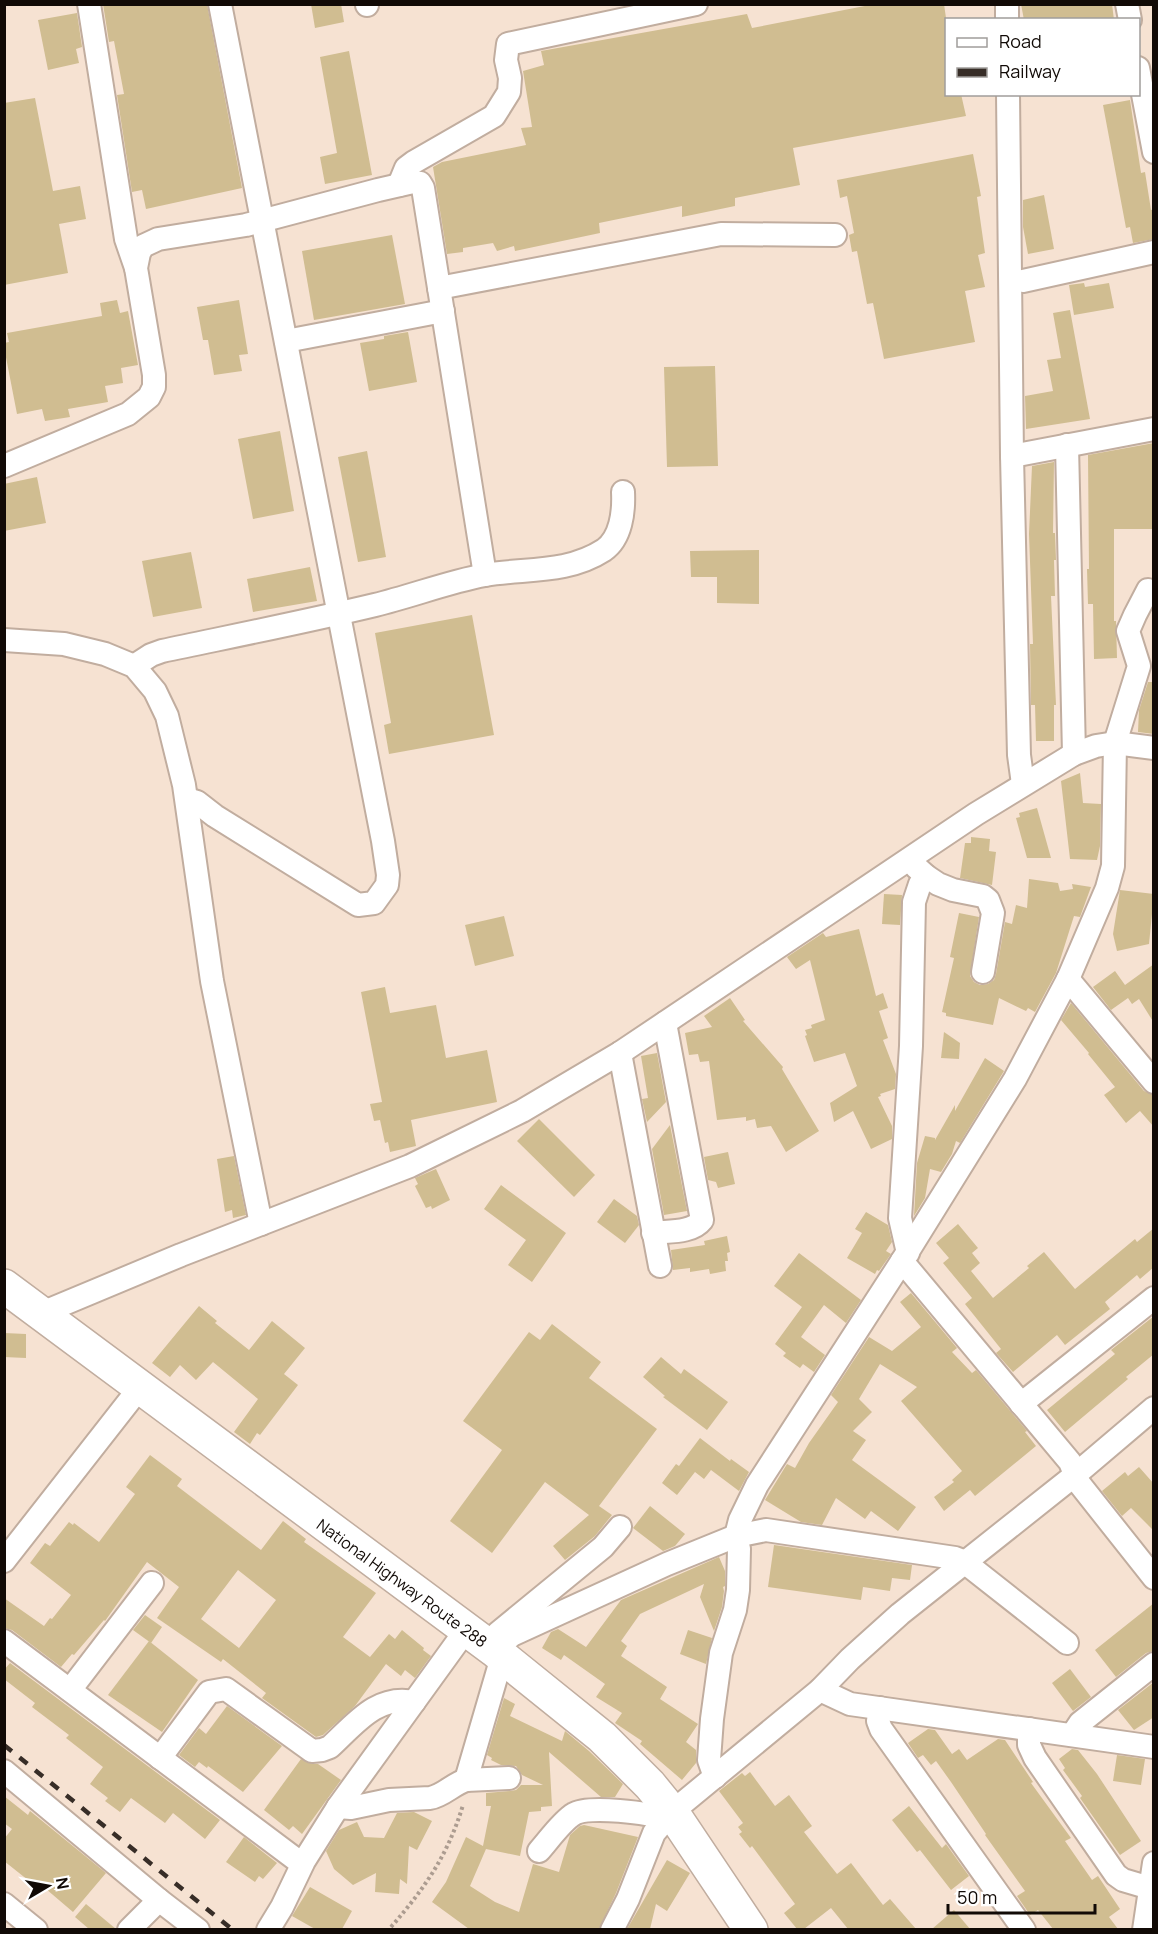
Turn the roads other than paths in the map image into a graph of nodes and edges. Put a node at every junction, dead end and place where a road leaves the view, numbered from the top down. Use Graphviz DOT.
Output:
graph roads {
  1 [pos="89,4"];
  2 [pos="220,4"];
  3 [pos="696,4"];
  4 [pos="1140,78"];
  5 [pos="1008,96"];
  6 [pos="1154,152"];
  7 [pos="399,185"];
  8 [pos="262,220"];
  9 [pos="835,235"];
  10 [pos="1154,252"];
  11 [pos="136,268"];
  12 [pos="1023,281"];
  13 [pos="439,288"];
  14 [pos="443,311"];
  15 [pos="286,341"];
  16 [pos="1154,429"];
  17 [pos="1067,445"];
  18 [pos="1012,456"];
  19 [pos="4,466"];
  20 [pos="623,492"];
  21 [pos="485,575"];
  22 [pos="1148,590"];
  23 [pos="339,614"];
  24 [pos="4,640"];
  25 [pos="134,666"];
  26 [pos="1115,743"];
  27 [pos="1154,748"];
  28 [pos="1074,754"];
  29 [pos="1023,784"];
  30 [pos="187,799"];
  31 [pos="910,858"];
  32 [pos="926,876"];
  33 [pos="983,972"];
  34 [pos="1068,979"];
  35 [pos="665,1023"];
  36 [pos="620,1053"];
  37 [pos="1154,1082"];
  38 [pos="261,1224"];
  39 [pos="653,1233"];
  40 [pos="905,1257"];
  41 [pos="660,1266"];
  42 [pos="4,1286"];
  43 [pos="1154,1298"];
  44 [pos="42,1313"];
  45 [pos="141,1386"];
  46 [pos="1021,1404"];
  47 [pos="1154,1408"];
  48 [pos="1075,1475"];
  49 [pos="620,1527"];
  50 [pos="736,1536"];
  51 [pos="4,1561"];
  52 [pos="965,1563"];
  53 [pos="1154,1578"];
  54 [pos="152,1583"];
  55 [pos="4,1641"];
  56 [pos="1067,1643"];
  57 [pos="487,1645"];
  58 [pos="1154,1664"];
  59 [pos="70,1690"];
  60 [pos="820,1690"];
  61 [pos="414,1702"];
  62 [pos="880,1708"];
  63 [pos="1029,1729"];
  64 [pos="1072,1735"];
  65 [pos="1154,1747"];
  66 [pos="160,1758"];
  67 [pos="4,1771"];
  68 [pos="715,1777"];
  69 [pos="509,1778"];
  70 [pos="466,1780"];
  71 [pos="338,1807"];
  72 [pos="669,1816"];
  73 [pos="539,1851"];
  74 [pos="1154,1863"];
  75 [pos="302,1864"];
  76 [pos="1150,1888"];
  77 [pos="159,1900"];
  78 [pos="4,1904"];
  79 [pos="36,1929"];
  80 [pos="129,1929"];
  81 [pos="198,1929"];
  82 [pos="268,1929"];
  83 [pos="612,1929"];
  84 [pos="751,1929"];
  85 [pos="1024,1929"];
  86 [pos="1144,1929"];
  1 -- 11 [label="street"];
  2 -- 8 [label="street"];
  3 -- 7 [label="street"];
  4 -- 6 [label="street"];
  5 -- 18 [label="street"];
  7 -- 8 [label="street"];
  7 -- 13 [label="street"];
  8 -- 11 [label="street"];
  8 -- 15 [label="street"];
  9 -- 13 [label="street"];
  10 -- 12 [label="street"];
  11 -- 19 [label="street"];
  13 -- 14 [label="street"];
  14 -- 15 [label="street"];
  14 -- 21 [label="street"];
  15 -- 23 [label="street"];
  16 -- 17 [label="street"];
  17 -- 18 [label="street"];
  17 -- 28 [label="street"];
  18 -- 29 [label="street"];
  20 -- 21 [label="street"];
  21 -- 23 [label="street"];
  22 -- 26 [label="street"];
  23 -- 25 [label="street"];
  23 -- 30 [label="street"];
  24 -- 25 [label="street"];
  25 -- 30 [label="street"];
  26 -- 27 [label="street"];
  26 -- 28 [label="street"];
  26 -- 34 [label="street"];
  28 -- 29 [label="street"];
  29 -- 31 [label="street"];
  30 -- 38 [label="street"];
  31 -- 32 [label="street"];
  31 -- 35 [label="street"];
  32 -- 33 [label="street"];
  32 -- 40 [label="street"];
  34 -- 37 [label="street"];
  34 -- 40 [label="street"];
  35 -- 36 [label="street"];
  35 -- 39 [label="street"];
  36 -- 38 [label="street"];
  36 -- 39 [label="street"];
  38 -- 44 [label="street"];
  39 -- 41 [label="street"];
  40 -- 46 [label="street"];
  40 -- 50 [label="street"];
  42 -- 44 [label="highway, National Highway Route 288"];
  43 -- 46 [label="street"];
  44 -- 45 [label="highway, National Highway Route 288"];
  45 -- 51 [label="street"];
  45 -- 57 [label="highway, National Highway Route 288"];
  46 -- 48 [label="street"];
  47 -- 48 [label="street"];
  48 -- 52 [label="street"];
  48 -- 53 [label="street"];
  49 -- 57 [label="street"];
  50 -- 52 [label="street"];
  50 -- 57 [label="street"];
  50 -- 68 [label="street"];
  52 -- 56 [label="street"];
  52 -- 60 [label="street"];
  54 -- 59 [label="street"];
  55 -- 59 [label="street"];
  57 -- 61 [label="street"];
  57 -- 70 [label="street"];
  57 -- 72 [label="highway, National Highway Route 288"];
  58 -- 64 [label="street"];
  59 -- 66 [label="street"];
  60 -- 62 [label="street"];
  60 -- 68 [label="street"];
  61 -- 66 [label="street"];
  61 -- 71 [label="street"];
  62 -- 63 [label="street"];
  62 -- 85 [label="street"];
  63 -- 64 [label="street"];
  63 -- 76 [label="street"];
  64 -- 65 [label="street"];
  66 -- 75 [label="street"];
  67 -- 77 [label="street"];
  68 -- 72 [label="street"];
  69 -- 70 [label="street"];
  70 -- 71 [label="street"];
  71 -- 75 [label="street"];
  72 -- 73 [label="street"];
  72 -- 83 [label="street"];
  72 -- 84 [label="highway, National Highway Route 288"];
  74 -- 76 [label="street"];
  75 -- 82 [label="street"];
  76 -- 86 [label="street"];
  77 -- 80 [label="street"];
  77 -- 81 [label="street"];
  78 -- 79 [label="street"];
}
